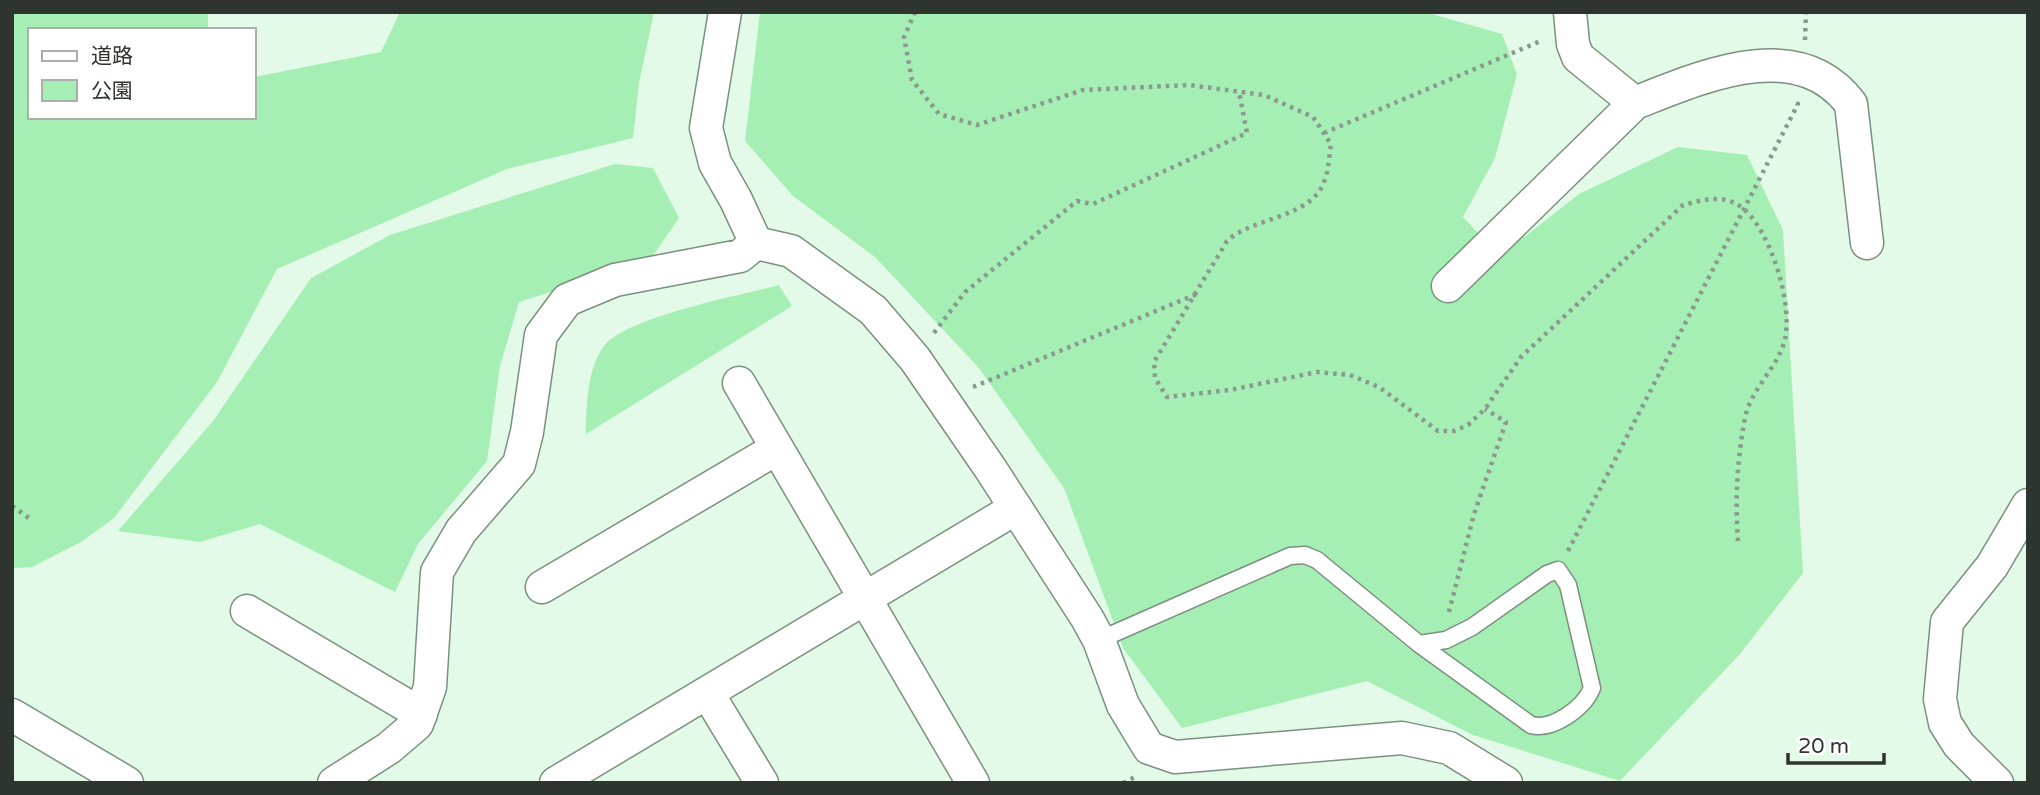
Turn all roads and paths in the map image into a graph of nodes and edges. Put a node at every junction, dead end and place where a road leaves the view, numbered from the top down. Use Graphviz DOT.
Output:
graph roads {
  1 [pos="724,12"];
  2 [pos="915,12"];
  3 [pos="1571,20"];
  4 [pos="1239,92"];
  5 [pos="1786,100"];
  6 [pos="1635,103"];
  7 [pos="1324,133"];
  8 [pos="1744,210"];
  9 [pos="756,243"];
  10 [pos="1867,243"];
  11 [pos="1448,286"];
  12 [pos="1198,293"];
  13 [pos="915,359"];
  14 [pos="739,383"];
  15 [pos="943,399"];
  16 [pos="1485,409"];
  17 [pos="776,449"];
  18 [pos="2028,505"];
  19 [pos="12,506"];
  20 [pos="1016,508"];
  21 [pos="29,518"];
  22 [pos="1738,541"];
  23 [pos="1558,570"];
  24 [pos="542,587"];
  25 [pos="867,599"];
  26 [pos="247,611"];
  27 [pos="1099,640"];
  28 [pos="1442,640"];
  29 [pos="1419,644"];
  30 [pos="708,694"];
  31 [pos="421,714"];
  32 [pos="12,715"];
  33 [pos="127,783"];
  34 [pos="334,783"];
  35 [pos="556,783"];
  36 [pos="762,783"];
  37 [pos="973,783"];
  38 [pos="1506,783"];
  39 [pos="1997,783"];
  1 -- 9 [label="street"];
  2 -- 4 [label="path"];
  3 -- 6 [label="street"];
  3 -- 7 [label="path"];
  4 -- 7 [label="path"];
  4 -- 13 [label="path"];
  5 -- 8 [label="path"];
  6 -- 10 [label="street"];
  6 -- 11 [label="street"];
  7 -- 12 [label="path"];
  8 -- 16 [label="path"];
  8 -- 22 [label="path"];
  8 -- 23 [label="path"];
  9 -- 13 [label="street"];
  9 -- 31 [label="street"];
  12 -- 15 [label="path"];
  12 -- 16 [label="path"];
  13 -- 15 [label="street"];
  14 -- 17 [label="street"];
  15 -- 20 [label="street"];
  16 -- 28 [label="path"];
  17 -- 24 [label="street"];
  17 -- 25 [label="street"];
  18 -- 39 [label="street"];
  19 -- 21 [label="path"];
  20 -- 25 [label="street"];
  20 -- 27 [label="street"];
  23 -- 28 [label="lane"];
  23 -- 29 [label="lane"];
  25 -- 30 [label="street"];
  25 -- 37 [label="street"];
  26 -- 31 [label="street"];
  27 -- 29 [label="lane"];
  27 -- 38 [label="street"];
  28 -- 29 [label="lane"];
  30 -- 35 [label="street"];
  30 -- 36 [label="street"];
  31 -- 34 [label="street"];
  32 -- 33 [label="street"];
}
